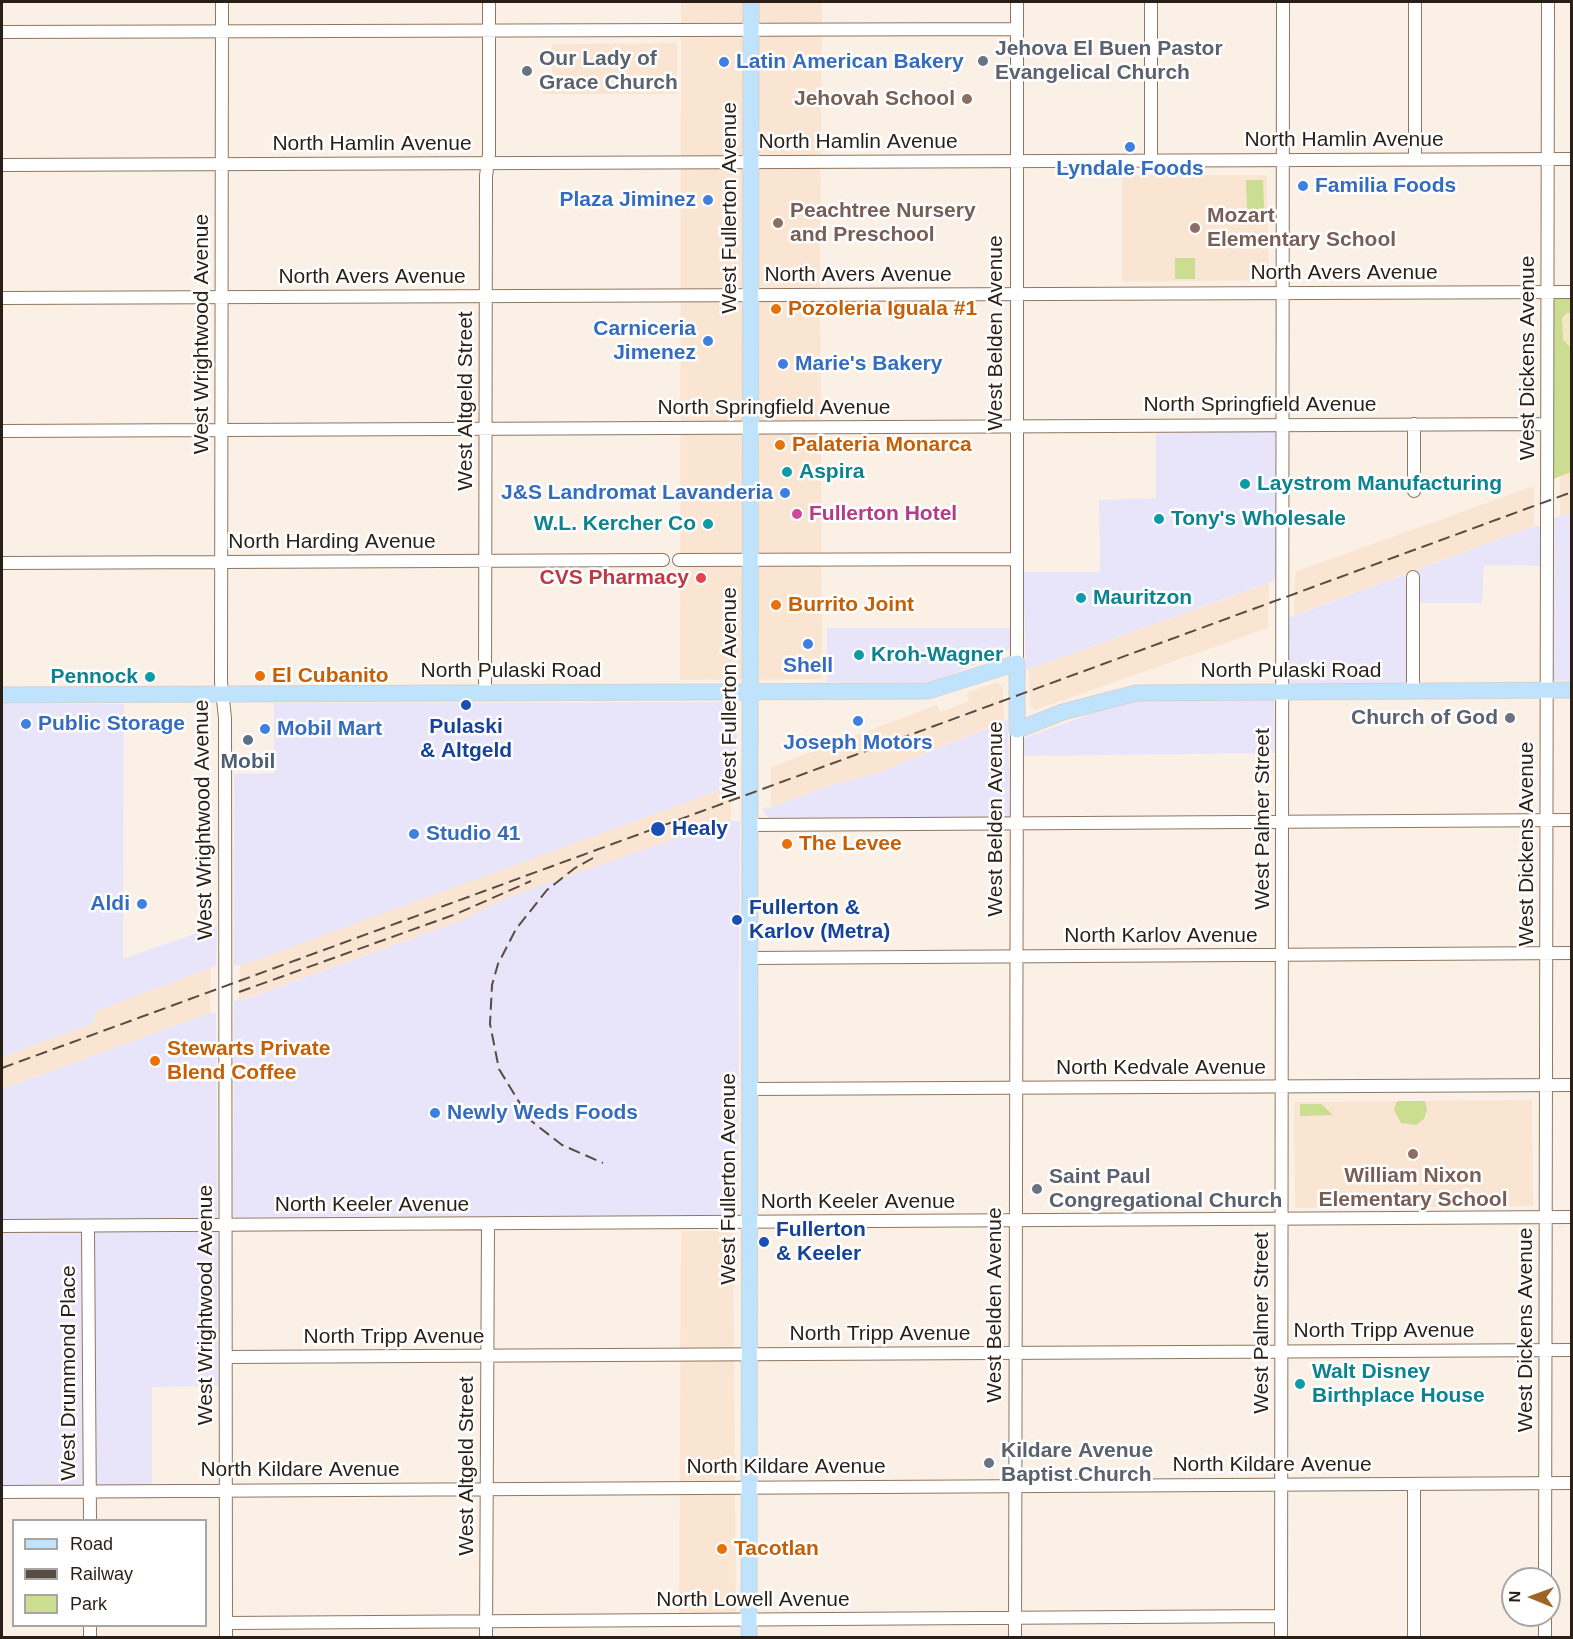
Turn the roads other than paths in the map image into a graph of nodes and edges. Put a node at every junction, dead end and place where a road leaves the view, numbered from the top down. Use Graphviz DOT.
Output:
graph roads {
  1 [pos="222,2"];
  2 [pos="489,2"];
  3 [pos="752,2"];
  4 [pos="1017,2"];
  5 [pos="1151,2"];
  6 [pos="1283,2"];
  7 [pos="1415,2"];
  8 [pos="1548,2"];
  9 [pos="1017,29"];
  10 [pos="752,30"];
  11 [pos="489,31"];
  12 [pos="2,32"];
  13 [pos="222,32"];
  14 [pos="1414,159"];
  15 [pos="1548,159"];
  16 [pos="1572,159"];
  17 [pos="1151,160"];
  18 [pos="1283,160"];
  19 [pos="1017,161"];
  20 [pos="752,162"];
  21 [pos="487,163"];
  22 [pos="222,164"];
  23 [pos="2,165"];
  24 [pos="1548,292"];
  25 [pos="1572,292"];
  26 [pos="1283,293"];
  27 [pos="1017,294"];
  28 [pos="751,295"];
  29 [pos="486,296"];
  30 [pos="222,297"];
  31 [pos="2,298"];
  32 [pos="1414,424"];
  33 [pos="1547,424"];
  34 [pos="1282,425"];
  35 [pos="1017,426"];
  36 [pos="751,427"];
  37 [pos="485,429"];
  38 [pos="221,430"];
  39 [pos="2,431"];
  40 [pos="1413,491"];
  41 [pos="1017,559"];
  42 [pos="663,560"];
  43 [pos="679,560"];
  44 [pos="751,560"];
  45 [pos="485,561"];
  46 [pos="221,562"];
  47 [pos="2,563"];
  48 [pos="1413,577"];
  49 [pos="1017,663"];
  50 [pos="1547,690"];
  51 [pos="1572,690"];
  52 [pos="751,691"];
  53 [pos="1413,691"];
  54 [pos="485,692"];
  55 [pos="1282,692"];
  56 [pos="223,694"];
  57 [pos="2,696"];
  58 [pos="1017,730"];
  59 [pos="1547,820"];
  60 [pos="1572,820"];
  61 [pos="1282,822"];
  62 [pos="1016,823"];
  63 [pos="750,825"];
  64 [pos="1572,953"];
  65 [pos="1546,954"];
  66 [pos="1282,955"];
  67 [pos="1016,956"];
  68 [pos="751,958"];
  69 [pos="1546,1085"];
  70 [pos="1572,1085"];
  71 [pos="1282,1087"];
  72 [pos="1016,1088"];
  73 [pos="750,1089"];
  74 [pos="1572,1217"];
  75 [pos="1546,1218"];
  76 [pos="1282,1219"];
  77 [pos="1016,1221"];
  78 [pos="750,1222"];
  79 [pos="488,1224"];
  80 [pos="225,1225"];
  81 [pos="2,1226"];
  82 [pos="88,1226"];
  83 [pos="1546,1350"];
  84 [pos="1572,1350"];
  85 [pos="1282,1351"];
  86 [pos="1016,1353"];
  87 [pos="750,1354"];
  88 [pos="486,1356"];
  89 [pos="225,1357"];
  90 [pos="1414,1484"];
  91 [pos="1545,1484"];
  92 [pos="1572,1484"];
  93 [pos="1281,1485"];
  94 [pos="1016,1486"];
  95 [pos="750,1487"];
  96 [pos="486,1489"];
  97 [pos="226,1490"];
  98 [pos="90,1491"];
  99 [pos="2,1492"];
  100 [pos="90,1519"];
  101 [pos="1545,1567"];
  102 [pos="1281,1616"];
  103 [pos="1016,1618"];
  104 [pos="749,1620"];
  105 [pos="486,1622"];
  106 [pos="226,1623"];
  107 [pos="226,1638"];
  108 [pos="486,1638"];
  109 [pos="749,1638"];
  110 [pos="1015,1638"];
  111 [pos="1281,1638"];
  112 [pos="1414,1638"];
  1 -- 13 [label="street, West Wrightwood Avenue"];
  2 -- 11 [label="street, West Altgeld Street"];
  3 -- 10 [label="main road, West Fullerton Avenue"];
  4 -- 9 [label="street, West Belden Avenue"];
  5 -- 17 [label="street"];
  6 -- 18 [label="street, West Palmer Street"];
  7 -- 14 [label="street"];
  8 -- 15 [label="street, West Dickens Avenue"];
  9 -- 10 [label="street"];
  9 -- 19 [label="street, West Belden Avenue"];
  10 -- 11 [label="street"];
  10 -- 20 [label="main road, West Fullerton Avenue"];
  11 -- 13 [label="street"];
  11 -- 21 [label="street, West Altgeld Street"];
  12 -- 13 [label="street"];
  13 -- 22 [label="street, West Wrightwood Avenue"];
  14 -- 15 [label="street, North Hamlin Avenue"];
  14 -- 18 [label="street, North Hamlin Avenue"];
  15 -- 16 [label="street, North Hamlin Avenue"];
  15 -- 24 [label="street, West Dickens Avenue"];
  17 -- 18 [label="street, North Hamlin Avenue"];
  17 -- 19 [label="street, North Hamlin Avenue"];
  18 -- 26 [label="street, West Palmer Street"];
  19 -- 20 [label="street, North Hamlin Avenue"];
  19 -- 27 [label="street, West Belden Avenue"];
  20 -- 21 [label="street, North Hamlin Avenue"];
  20 -- 28 [label="main road, West Fullerton Avenue"];
  21 -- 22 [label="street, North Hamlin Avenue"];
  21 -- 29 [label="street, West Altgeld Street"];
  22 -- 23 [label="street, North Hamlin Avenue"];
  22 -- 30 [label="street, West Wrightwood Avenue"];
  24 -- 25 [label="street, North Avers Avenue"];
  24 -- 26 [label="street, North Avers Avenue"];
  24 -- 33 [label="street, West Dickens Avenue"];
  26 -- 27 [label="street, North Avers Avenue"];
  26 -- 34 [label="street, West Palmer Street"];
  27 -- 28 [label="street, North Avers Avenue"];
  27 -- 35 [label="street, West Belden Avenue"];
  28 -- 29 [label="street, North Avers Avenue"];
  28 -- 36 [label="main road, West Fullerton Avenue"];
  29 -- 30 [label="street, North Avers Avenue"];
  29 -- 37 [label="street, West Altgeld Street"];
  30 -- 31 [label="street, North Avers Avenue"];
  30 -- 38 [label="street, West Wrightwood Avenue"];
  32 -- 33 [label="street, North Springfield Avenue"];
  32 -- 34 [label="street, North Springfield Avenue"];
  32 -- 40 [label="street"];
  33 -- 50 [label="street, West Dickens Avenue"];
  34 -- 35 [label="street, North Springfield Avenue"];
  34 -- 55 [label="street, West Palmer Street"];
  35 -- 36 [label="street, North Springfield Avenue"];
  35 -- 41 [label="street, West Belden Avenue"];
  36 -- 37 [label="street, North Springfield Avenue"];
  36 -- 44 [label="main road, West Fullerton Avenue"];
  37 -- 38 [label="street, North Springfield Avenue"];
  37 -- 45 [label="street, West Altgeld Street"];
  38 -- 39 [label="street, North Springfield Avenue"];
  38 -- 46 [label="street, West Wrightwood Avenue"];
  41 -- 44 [label="street"];
  41 -- 49 [label="street, West Belden Avenue"];
  42 -- 45 [label="street, North Harding Avenue"];
  43 -- 44 [label="street"];
  44 -- 52 [label="main road, West Fullerton Avenue"];
  45 -- 46 [label="street, North Harding Avenue"];
  45 -- 54 [label="street, West Altgeld Street"];
  46 -- 47 [label="street, North Harding Avenue"];
  46 -- 56 [label="street, West Wrightwood Avenue"];
  48 -- 53 [label="street"];
  49 -- 52 [label="main road, North Pulaski Road"];
  49 -- 58 [label="main road, West Belden Avenue"];
  50 -- 51 [label="main road, North Pulaski Road"];
  50 -- 53 [label="main road, North Pulaski Road"];
  50 -- 59 [label="street, West Dickens Avenue"];
  52 -- 54 [label="main road, North Pulaski Road"];
  52 -- 63 [label="main road, West Fullerton Avenue"];
  53 -- 55 [label="main road, North Pulaski Road"];
  54 -- 56 [label="main road, North Pulaski Road"];
  55 -- 58 [label="main road, North Pulaski Road"];
  55 -- 61 [label="street, West Palmer Street"];
  56 -- 57 [label="main road, North Pulaski Road"];
  56 -- 80 [label="street, West Wrightwood Avenue"];
  58 -- 62 [label="street, West Belden Avenue"];
  59 -- 60 [label="street"];
  59 -- 61 [label="street"];
  59 -- 65 [label="street, West Dickens Avenue"];
  61 -- 62 [label="street"];
  61 -- 66 [label="street, West Palmer Street"];
  62 -- 63 [label="street"];
  62 -- 67 [label="street, West Belden Avenue"];
  63 -- 68 [label="main road, West Fullerton Avenue"];
  64 -- 65 [label="street, North Karlov Avenue"];
  65 -- 66 [label="street, North Karlov Avenue"];
  65 -- 69 [label="street, West Dickens Avenue"];
  66 -- 67 [label="street, North Karlov Avenue"];
  66 -- 71 [label="street, West Palmer Street"];
  67 -- 68 [label="street, North Karlov Avenue"];
  67 -- 72 [label="street, West Belden Avenue"];
  68 -- 73 [label="main road, West Fullerton Avenue"];
  69 -- 70 [label="street, North Kedvale Avenue"];
  69 -- 71 [label="street, North Kedvale Avenue"];
  69 -- 75 [label="street, West Dickens Avenue"];
  71 -- 72 [label="street, North Kedvale Avenue"];
  71 -- 76 [label="street, West Palmer Street"];
  72 -- 73 [label="street, North Kedvale Avenue"];
  72 -- 77 [label="street, West Belden Avenue"];
  73 -- 78 [label="main road, West Fullerton Avenue"];
  74 -- 75 [label="street, North Keeler Avenue"];
  75 -- 76 [label="street, North Keeler Avenue"];
  75 -- 83 [label="street, West Dickens Avenue"];
  76 -- 77 [label="street, North Keeler Avenue"];
  76 -- 85 [label="street, West Palmer Street"];
  77 -- 78 [label="street, North Keeler Avenue"];
  77 -- 86 [label="street, West Belden Avenue"];
  78 -- 79 [label="street, North Keeler Avenue"];
  78 -- 87 [label="main road, West Fullerton Avenue"];
  79 -- 80 [label="street, North Keeler Avenue"];
  79 -- 88 [label="street, West Altgeld Street"];
  80 -- 82 [label="street, North Keeler Avenue"];
  80 -- 89 [label="street, West Wrightwood Avenue"];
  81 -- 82 [label="street, North Keeler Avenue"];
  82 -- 98 [label="street, West Drummond Place"];
  83 -- 84 [label="street, North Tripp Avenue"];
  83 -- 85 [label="street, North Tripp Avenue"];
  83 -- 91 [label="street, West Dickens Avenue"];
  85 -- 86 [label="street, North Tripp Avenue"];
  85 -- 93 [label="street, West Palmer Street"];
  86 -- 87 [label="street, North Tripp Avenue"];
  86 -- 94 [label="street, West Belden Avenue"];
  87 -- 88 [label="street, North Tripp Avenue"];
  87 -- 95 [label="main road, West Fullerton Avenue"];
  88 -- 89 [label="street, North Tripp Avenue"];
  88 -- 96 [label="street, West Altgeld Street"];
  89 -- 97 [label="street, West Wrightwood Avenue"];
  90 -- 91 [label="street, North Kildare Avenue"];
  90 -- 93 [label="street, North Kildare Avenue"];
  90 -- 112 [label="street"];
  91 -- 92 [label="street, North Kildare Avenue"];
  91 -- 101 [label="street, West Dickens Avenue"];
  93 -- 94 [label="street, North Kildare Avenue"];
  93 -- 102 [label="street, West Palmer Street"];
  94 -- 95 [label="street, North Kildare Avenue"];
  94 -- 103 [label="street, West Belden Avenue"];
  95 -- 96 [label="street, North Kildare Avenue"];
  95 -- 104 [label="main road, West Fullerton Avenue"];
  96 -- 97 [label="street, North Kildare Avenue"];
  96 -- 105 [label="street, West Altgeld Street"];
  97 -- 98 [label="street, North Kildare Avenue"];
  97 -- 106 [label="street, West Wrightwood Avenue"];
  98 -- 99 [label="street, North Kildare Avenue"];
  98 -- 100 [label="street, West Drummond Place"];
  102 -- 103 [label="street, North Lowell Avenue"];
  102 -- 111 [label="street, West Palmer Street"];
  103 -- 104 [label="street, North Lowell Avenue"];
  103 -- 110 [label="street, West Belden Avenue"];
  104 -- 105 [label="street, North Lowell Avenue"];
  104 -- 109 [label="main road, West Fullerton Avenue"];
  105 -- 106 [label="street, North Lowell Avenue"];
  105 -- 108 [label="street, West Altgeld Street"];
  106 -- 107 [label="street, West Wrightwood Avenue"];
}
